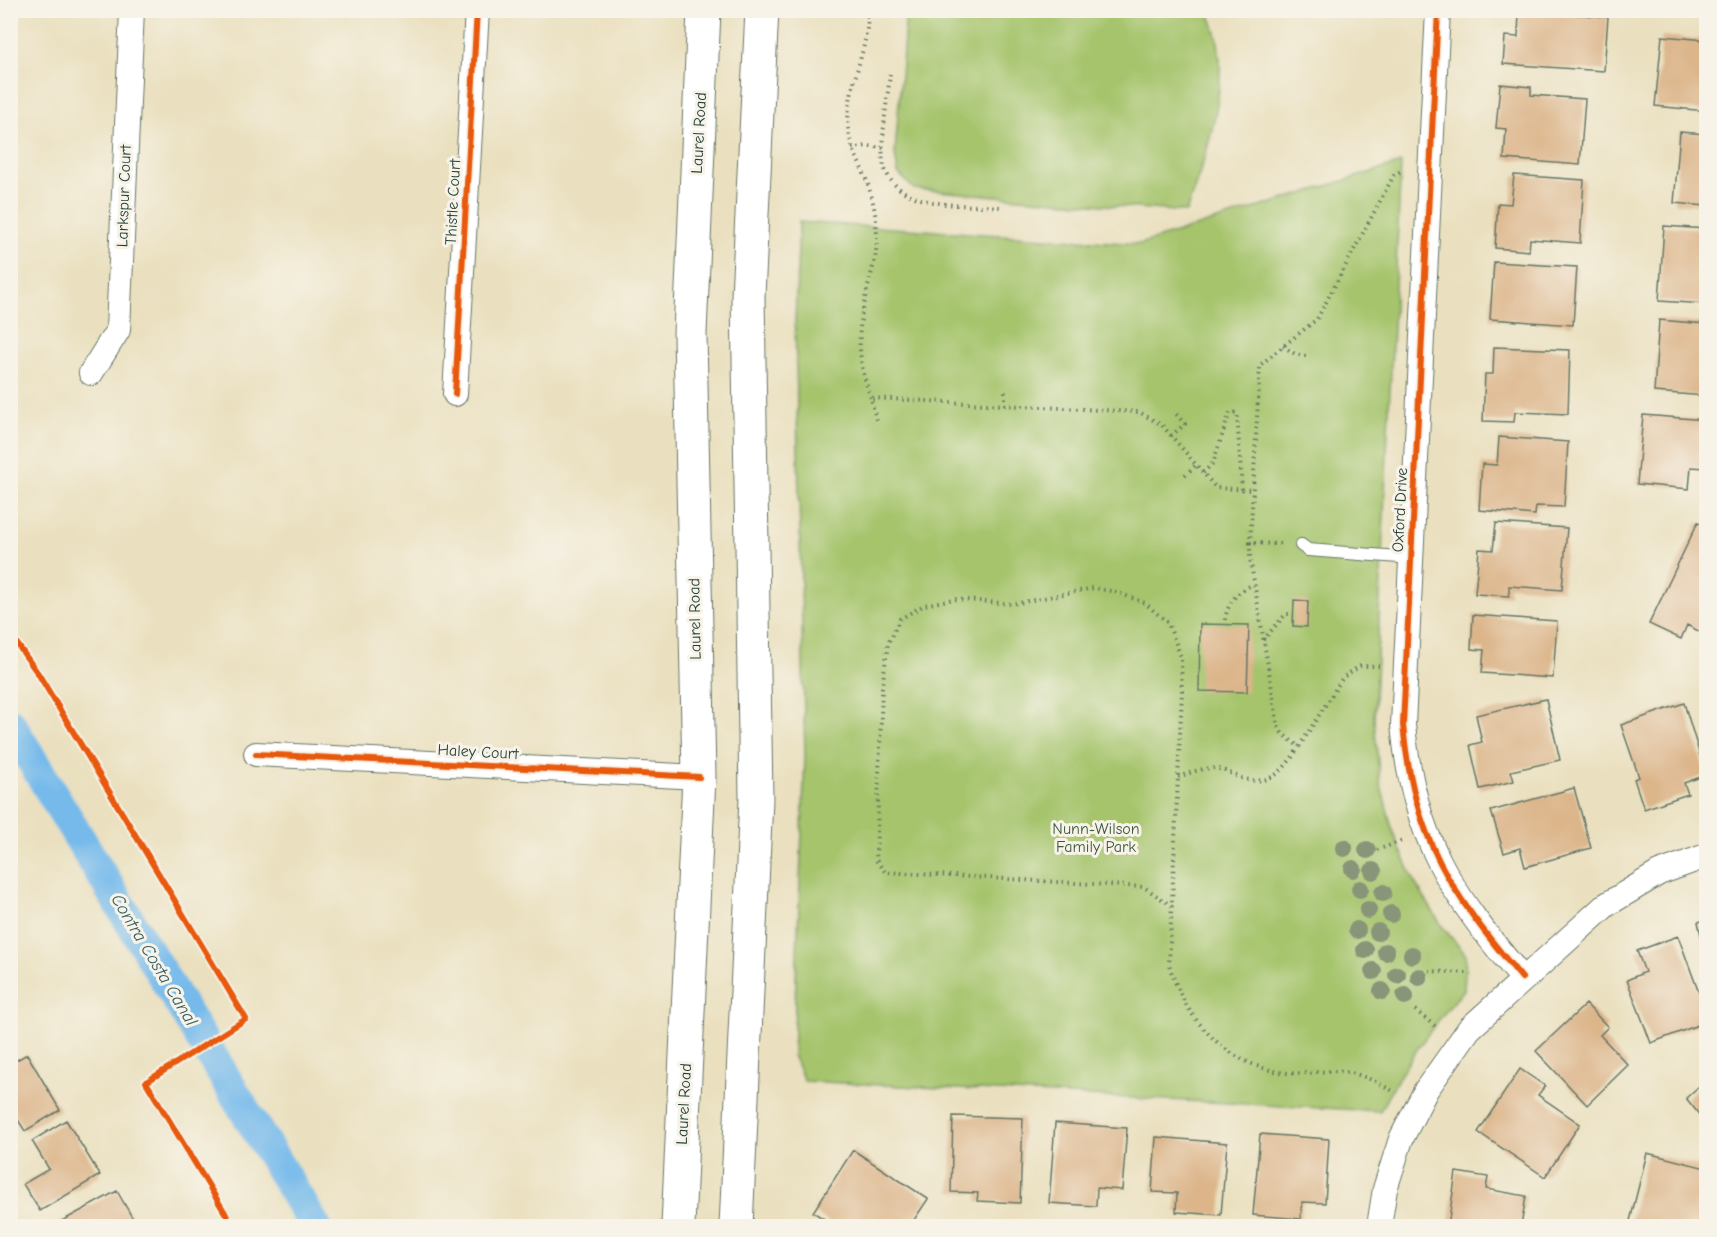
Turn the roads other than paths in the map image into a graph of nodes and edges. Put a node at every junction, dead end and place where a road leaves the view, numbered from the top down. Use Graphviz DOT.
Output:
graph roads {
  1 [pos="132,10"];
  2 [pos="477,10"];
  3 [pos="704,10"];
  4 [pos="762,10"];
  5 [pos="1438,10"];
  6 [pos="91,373"];
  7 [pos="455,394"];
  8 [pos="1301,546"];
  9 [pos="1412,558"];
  10 [pos="256,754"];
  11 [pos="699,777"];
  12 [pos="1707,856"];
  13 [pos="1522,978"];
  14 [pos="678,1227"];
  15 [pos="736,1227"];
  16 [pos="1379,1227"];
  1 -- 6 [label="street, Larkspur Court"];
  2 -- 7 [label="street, Thistle Court"];
  3 -- 11 [label="main road, Laurel Road"];
  4 -- 15 [label="main road"];
  5 -- 9 [label="street, Oxford Drive"];
  8 -- 9 [label="lane"];
  9 -- 13 [label="street, Oxford Drive"];
  10 -- 11 [label="street, Haley Court"];
  11 -- 14 [label="main road, Laurel Road"];
  12 -- 13 [label="street"];
  13 -- 16 [label="street"];
}
